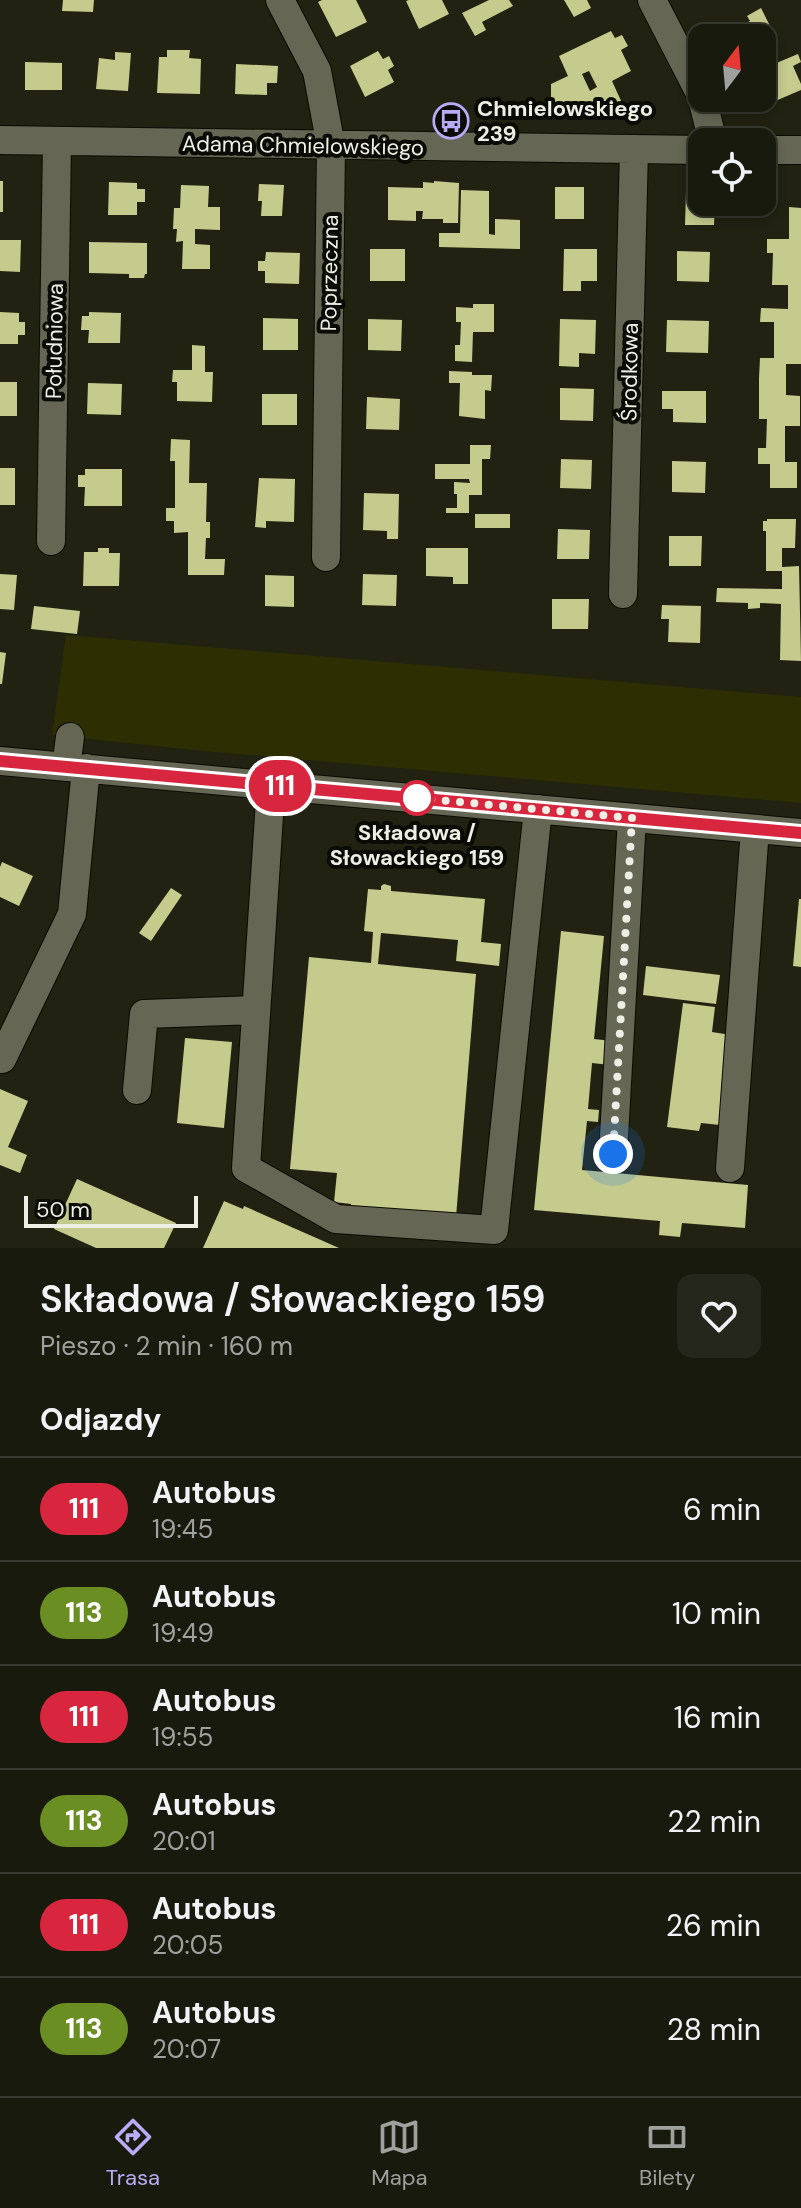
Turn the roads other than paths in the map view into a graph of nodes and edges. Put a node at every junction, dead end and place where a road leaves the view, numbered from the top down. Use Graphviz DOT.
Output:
graph roads {
  1 [pos="280,0"];
  2 [pos="652,0"];
  3 [pos="688,71"];
  4 [pos="0,140"];
  5 [pos="57,141"];
  6 [pos="331,146"];
  7 [pos="634,149"];
  8 [pos="688,150"];
  9 [pos="776,150"];
  10 [pos="801,150"];
  11 [pos="51,541"];
  12 [pos="326,557"];
  13 [pos="623,594"];
  14 [pos="70,737"];
  15 [pos="0,761"];
  16 [pos="76,768"];
  17 [pos="271,785"];
  18 [pos="538,809"];
  19 [pos="632,818"];
  20 [pos="755,829"];
  21 [pos="801,833"];
  22 [pos="256,1010"];
  23 [pos="2,1059"];
  24 [pos="137,1090"];
  25 [pos="613,1154"];
  26 [pos="730,1168"];
  1 -- 6 [label="street, Poprzeczna"];
  2 -- 3 [label="street"];
  4 -- 5 [label="street, Adama Chmielowskiego"];
  5 -- 6 [label="street, Adama Chmielowskiego"];
  5 -- 11 [label="street, Południowa"];
  6 -- 7 [label="street, Adama Chmielowskiego"];
  6 -- 12 [label="street, Poprzeczna"];
  7 -- 8 [label="street, Adama Chmielowskiego"];
  7 -- 13 [label="street, Środkowa"];
  9 -- 10 [label="street"];
  14 -- 16 [label="street"];
  15 -- 16 [label="street"];
  16 -- 17 [label="street"];
  16 -- 23 [label="street"];
  17 -- 18 [label="street"];
  17 -- 22 [label="street"];
  18 -- 19 [label="street"];
  18 -- 22 [label="street"];
  19 -- 20 [label="street"];
  19 -- 25 [label="street"];
  20 -- 21 [label="street"];
  20 -- 26 [label="street"];
  22 -- 24 [label="street"];
}
